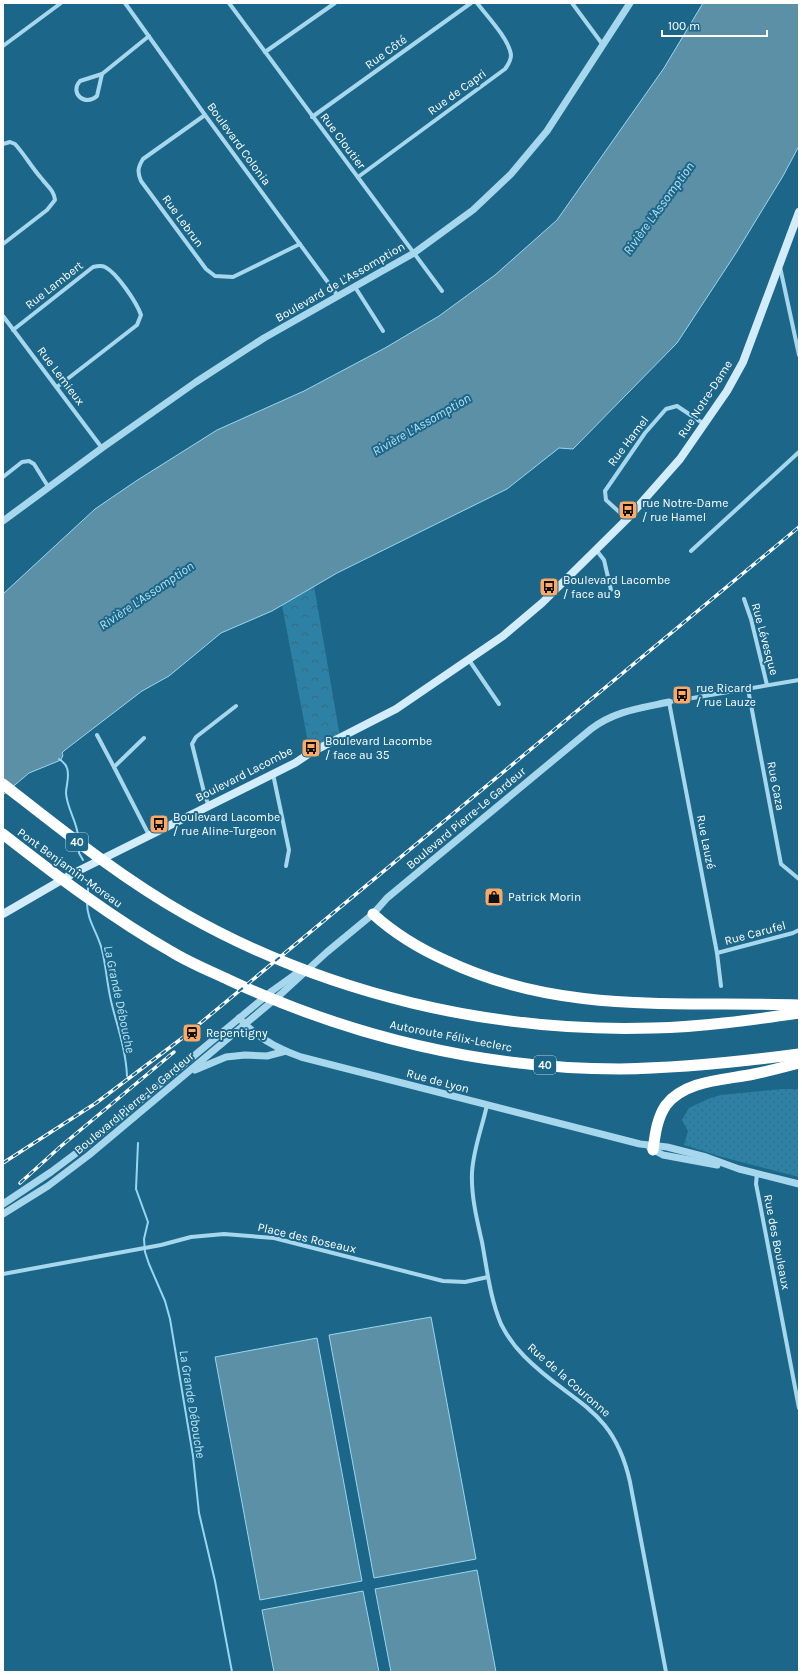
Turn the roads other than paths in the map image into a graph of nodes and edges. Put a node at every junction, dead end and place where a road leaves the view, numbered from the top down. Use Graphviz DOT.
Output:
graph roads {
  1 [pos="62,3"];
  2 [pos="125,3"];
  3 [pos="229,3"];
  4 [pos="334,3"];
  5 [pos="471,3"];
  6 [pos="477,3"];
  7 [pos="572,3"];
  8 [pos="630,3"];
  9 [pos="149,36"];
  10 [pos="603,45"];
  11 [pos="3,46"];
  12 [pos="265,52"];
  13 [pos="102,74"];
  14 [pos="205,115"];
  15 [pos="312,116"];
  16 [pos="3,144"];
  17 [pos="358,177"];
  18 [pos="799,212"];
  19 [pos="3,244"];
  20 [pos="300,244"];
  21 [pos="414,253"];
  22 [pos="779,264"];
  23 [pos="355,287"];
  24 [pos="442,291"];
  25 [pos="338,296"];
  26 [pos="3,316"];
  27 [pos="14,330"];
  28 [pos="383,332"];
  29 [pos="799,355"];
  30 [pos="57,387"];
  31 [pos="704,424"];
  32 [pos="102,448"];
  33 [pos="799,452"];
  34 [pos="3,476"];
  35 [pos="49,488"];
  36 [pos="627,519"];
  37 [pos="3,521"];
  38 [pos="597,551"];
  39 [pos="691,551"];
  40 [pos="611,590"];
  41 [pos="744,599"];
  42 [pos="469,660"];
  43 [pos="799,680"];
  44 [pos="767,685"];
  45 [pos="748,689"];
  46 [pos="669,702"];
  47 [pos="499,704"];
  48 [pos="236,706"];
  49 [pos="98,735"];
  50 [pos="144,738"];
  51 [pos="114,767"];
  52 [pos="273,774"];
  53 [pos="3,784"];
  54 [pos="209,806"];
  55 [pos="3,834"];
  56 [pos="149,835"];
  57 [pos="286,866"];
  58 [pos="799,879"];
  59 [pos="155,896"];
  60 [pos="3,914"];
  61 [pos="373,914"];
  62 [pos="122,922"];
  63 [pos="799,930"];
  64 [pos="327,952"];
  65 [pos="717,953"];
  66 [pos="721,986"];
  67 [pos="799,1005"];
  68 [pos="799,1013"];
  69 [pos="240,1018"];
  70 [pos="245,1024"];
  71 [pos="286,1052"];
  72 [pos="799,1054"];
  73 [pos="799,1063"];
  74 [pos="188,1073"];
  75 [pos="487,1106"];
  76 [pos="654,1148"];
  77 [pos="757,1174"];
  78 [pos="799,1184"];
  79 [pos="3,1204"];
  80 [pos="3,1214"];
  81 [pos="3,1274"];
  82 [pos="488,1277"];
  83 [pos="799,1408"];
  84 [pos="666,1672"];
  1 -- 11 [label="street"];
  2 -- 9 [label="street, Boulevard Colonia"];
  3 -- 12 [label="street, Rue Cloutier"];
  4 -- 12 [label="street"];
  5 -- 15 [label="street, Rue Côté"];
  6 -- 17 [label="street, Rue de Capri"];
  7 -- 10 [label="street"];
  8 -- 10 [label="street, Boulevard de L'Assomption"];
  9 -- 13 [label="street"];
  9 -- 14 [label="street, Boulevard Colonia"];
  10 -- 21 [label="street, Boulevard de L'Assomption"];
  12 -- 15 [label="street, Rue Cloutier"];
  13 -- 13 [label="street"];
  14 -- 20 [label="street, Boulevard Colonia"];
  14 -- 20 [label="street, Rue Lebrun"];
  15 -- 17 [label="street, Rue Cloutier"];
  16 -- 19 [label="street"];
  17 -- 21 [label="street, Rue Cloutier"];
  18 -- 22 [label="main road, Rue Notre-Dame"];
  20 -- 25 [label="street, Boulevard Colonia"];
  21 -- 23 [label="street, Boulevard de L'Assomption"];
  21 -- 24 [label="street, Rue Cloutier"];
  22 -- 29 [label="street"];
  22 -- 31 [label="main road, Rue Notre-Dame"];
  23 -- 25 [label="street, Boulevard de L'Assomption"];
  23 -- 28 [label="street"];
  25 -- 32 [label="street, Boulevard de L'Assomption"];
  26 -- 27 [label="street, Rue Lemieux"];
  27 -- 30 [label="street, Rue Lemieux"];
  27 -- 30 [label="street, Rue Lambert"];
  30 -- 32 [label="street, Rue Lemieux"];
  31 -- 36 [label="main road, Rue Notre-Dame"];
  31 -- 36 [label="street, Rue Hamel"];
  32 -- 35 [label="street, Boulevard de L'Assomption"];
  33 -- 39 [label="street"];
  34 -- 35 [label="street"];
  35 -- 37 [label="street, Boulevard de L'Assomption"];
  36 -- 38 [label="main road, Rue Notre-Dame"];
  38 -- 40 [label="street"];
  38 -- 42 [label="main road, Boulevard Lacombe"];
  41 -- 44 [label="street, Rue Lévesque"];
  42 -- 47 [label="street"];
  42 -- 52 [label="main road, Boulevard Lacombe"];
  43 -- 44 [label="street"];
  44 -- 45 [label="street"];
  45 -- 46 [label="street"];
  45 -- 58 [label="street, Rue Caza"];
  46 -- 61 [label="street, Boulevard Pierre-Le Gardeur"];
  46 -- 65 [label="street, Rue Lauzé"];
  48 -- 54 [label="street"];
  49 -- 51 [label="street"];
  50 -- 51 [label="street"];
  51 -- 56 [label="street"];
  52 -- 54 [label="main road, Boulevard Lacombe"];
  52 -- 57 [label="street"];
  53 -- 59 [label="highway, Pont Benjamin-Moreau / 40"];
  54 -- 56 [label="main road, Boulevard Lacombe"];
  55 -- 62 [label="highway, Pont Benjamin-Moreau / 40"];
  56 -- 60 [label="main road, Boulevard Lacombe"];
  59 -- 68 [label="highway, Autoroute Félix-Leclerc / 40"];
  61 -- 64 [label="street, Boulevard Pierre-Le Gardeur"];
  61 -- 67 [label="highway"];
  62 -- 72 [label="highway, Autoroute Félix-Leclerc / 40"];
  63 -- 65 [label="street, Rue Carufel"];
  64 -- 69 [label="street, Boulevard Pierre-Le Gardeur"];
  64 -- 70 [label="street, Boulevard Pierre-Le Gardeur"];
  65 -- 66 [label="street, Rue Lauzé"];
  69 -- 70 [label="street, Rue de Lyon"];
  69 -- 79 [label="street, Boulevard Pierre-Le Gardeur"];
  70 -- 71 [label="street, Rue de Lyon"];
  70 -- 74 [label="street, Boulevard Pierre-Le Gardeur"];
  71 -- 74 [label="street"];
  71 -- 75 [label="street, Rue de Lyon"];
  73 -- 76 [label="highway"];
  74 -- 80 [label="street, Boulevard Pierre-Le Gardeur"];
  75 -- 76 [label="street, Rue de Lyon"];
  75 -- 82 [label="street, Rue de la Couronne"];
  76 -- 77 [label="street, Rue de Lyon"];
  77 -- 78 [label="street, Rue de Lyon"];
  77 -- 83 [label="street, Rue des Bouleaux"];
  81 -- 82 [label="street, Place des Roseaux"];
  82 -- 84 [label="street, Rue de la Couronne"];
}
